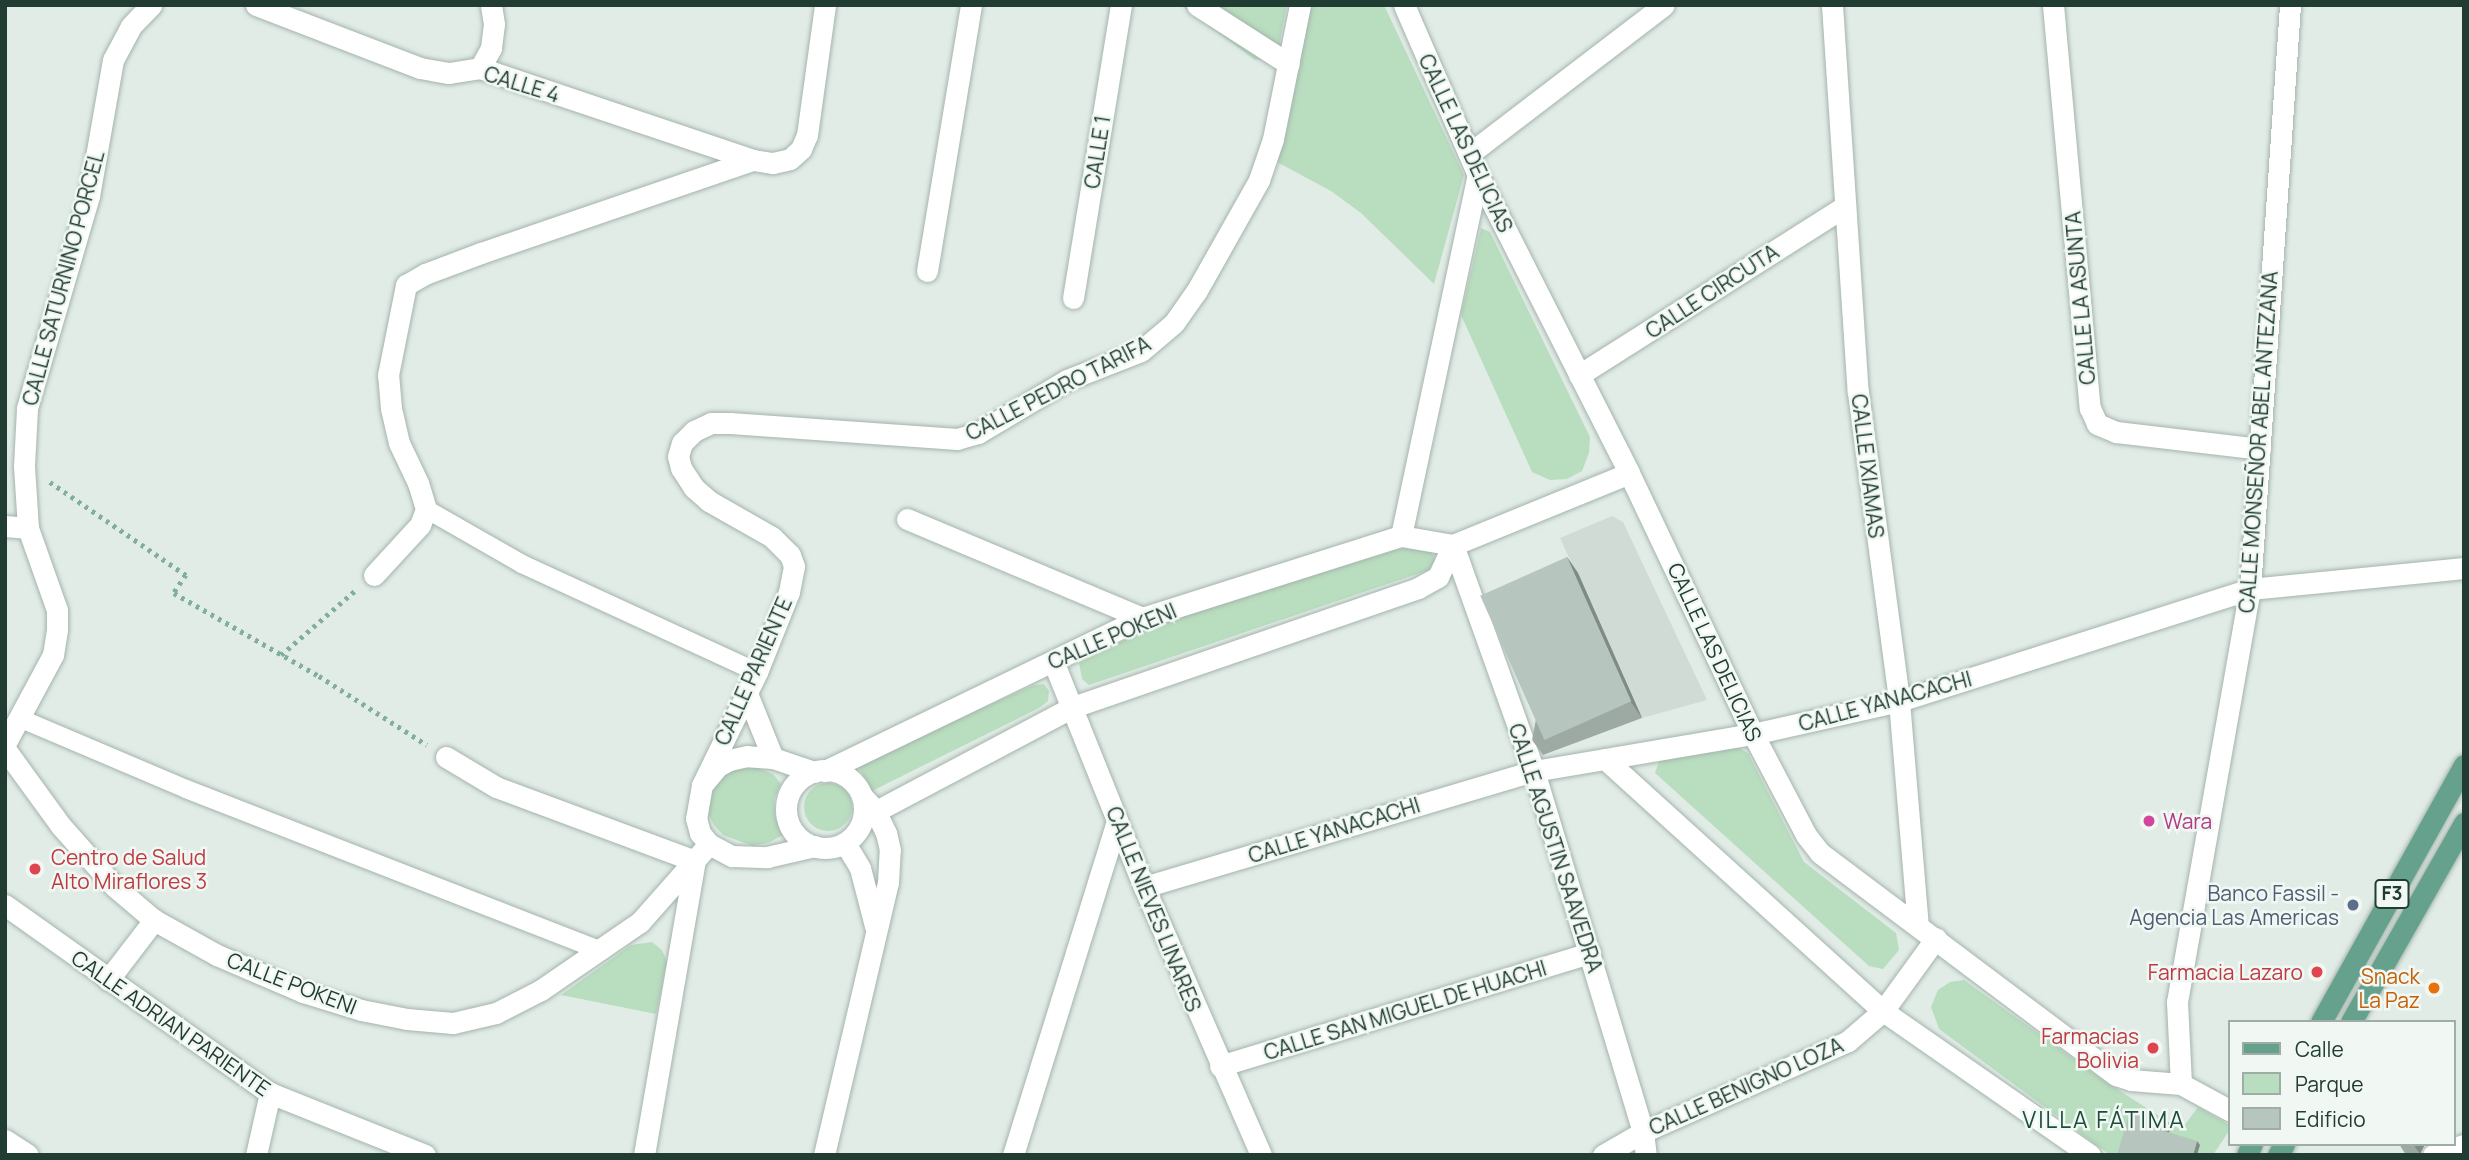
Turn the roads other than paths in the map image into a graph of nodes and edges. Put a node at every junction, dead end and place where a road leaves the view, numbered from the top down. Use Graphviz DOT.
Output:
graph roads {
  1 [pos="151,5"];
  2 [pos="256,5"];
  3 [pos="491,5"];
  4 [pos="825,5"];
  5 [pos="971,5"];
  6 [pos="1121,5"];
  7 [pos="1197,5"];
  8 [pos="1300,5"];
  9 [pos="1404,5"];
  10 [pos="1832,5"];
  11 [pos="2053,5"];
  12 [pos="2290,5"];
  13 [pos="1651,9"];
  14 [pos="1289,64"];
  15 [pos="480,68"];
  16 [pos="1469,153"];
  17 [pos="753,160"];
  18 [pos="1479,175"];
  19 [pos="1844,206"];
  20 [pos="928,271"];
  21 [pos="1073,298"];
  22 [pos="1579,376"];
  23 [pos="682,443"];
  24 [pos="2260,449"];
  25 [pos="1629,473"];
  26 [pos="426,509"];
  27 [pos="907,519"];
  28 [pos="5,526"];
  29 [pos="28,528"];
  30 [pos="1401,536"];
  31 [pos="1453,545"];
  32 [pos="2464,568"];
  33 [pos="374,575"];
  34 [pos="2250,589"];
  35 [pos="1142,618"];
  36 [pos="1053,661"];
  37 [pos="757,672"];
  38 [pos="747,691"];
  39 [pos="1899,701"];
  40 [pos="1073,708"];
  41 [pos="12,714"];
  42 [pos="1753,734"];
  43 [pos="5,747"];
  44 [pos="446,757"];
  45 [pos="773,758"];
  46 [pos="1605,759"];
  47 [pos="2464,765"];
  48 [pos="820,771"];
  49 [pos="1534,771"];
  50 [pos="702,785"];
  51 [pos="867,808"];
  52 [pos="1117,821"];
  53 [pos="2464,823"];
  54 [pos="845,843"];
  55 [pos="709,844"];
  56 [pos="815,846"];
  57 [pos="695,861"];
  58 [pos="1144,887"];
  59 [pos="5,905"];
  60 [pos="154,920"];
  61 [pos="1918,925"];
  62 [pos="876,927"];
  63 [pos="1936,938"];
  64 [pos="602,951"];
  65 [pos="1591,953"];
  66 [pos="108,981"];
  67 [pos="1884,1011"];
  68 [pos="2322,1020"];
  69 [pos="2352,1020"];
  70 [pos="1220,1066"];
  71 [pos="2180,1084"];
  72 [pos="270,1093"];
  73 [pos="2228,1109"];
  74 [pos="1643,1132"];
  75 [pos="5,1140"];
  76 [pos="2464,1145"];
  77 [pos="29,1155"];
  78 [pos="256,1155"];
  79 [pos="425,1155"];
  80 [pos="644,1155"];
  81 [pos="824,1155"];
  82 [pos="1013,1155"];
  83 [pos="1261,1155"];
  84 [pos="1603,1155"];
  85 [pos="1646,1155"];
  86 [pos="2090,1155"];
  87 [pos="2433,1155"];
  1 -- 29 [label="street, CALLE SATURNINO PORCEL"];
  2 -- 15 [label="street, CALLE 4"];
  3 -- 15 [label="street"];
  4 -- 17 [label="street, CALLE 4"];
  5 -- 20 [label="street"];
  6 -- 21 [label="street, CALLE 1"];
  7 -- 14 [label="street"];
  8 -- 14 [label="street, CALLE PEDRO TARIFA"];
  9 -- 16 [label="street, CALLE LAS DELICIAS"];
  10 -- 19 [label="street, CALLE IXIAMAS"];
  11 -- 24 [label="street, CALLE LA ASUNTA"];
  12 -- 24 [label="street, CALLE MONSEÑOR ABEL ANTEZANA"];
  13 -- 16 [label="street"];
  14 -- 23 [label="street, CALLE PEDRO TARIFA"];
  15 -- 17 [label="street, CALLE 4"];
  16 -- 18 [label="street, CALLE LAS DELICIAS"];
  17 -- 26 [label="street"];
  18 -- 22 [label="street, CALLE LAS DELICIAS"];
  18 -- 30 [label="street"];
  19 -- 22 [label="street, CALLE CIRCUTA"];
  19 -- 39 [label="street, CALLE IXIAMAS"];
  22 -- 25 [label="street, CALLE LAS DELICIAS"];
  23 -- 37 [label="street, CALLE PARIENTE"];
  24 -- 34 [label="street, CALLE MONSEÑOR ABEL ANTEZANA"];
  25 -- 31 [label="street"];
  25 -- 42 [label="street, CALLE LAS DELICIAS"];
  26 -- 33 [label="street"];
  26 -- 37 [label="lane"];
  27 -- 35 [label="street"];
  28 -- 29 [label="street"];
  29 -- 41 [label="street, CALLE SATURNINO PORCEL"];
  30 -- 31 [label="street, CALLE POKENI"];
  30 -- 35 [label="street, CALLE POKENI"];
  31 -- 40 [label="street"];
  31 -- 49 [label="street, CALLE AGUSTIN SAAVEDRA"];
  32 -- 34 [label="street, CALLE YANACACHI"];
  34 -- 39 [label="street, CALLE YANACACHI"];
  34 -- 71 [label="street, CALLE MONSEÑOR ABEL ANTEZANA"];
  35 -- 36 [label="street, CALLE POKENI"];
  36 -- 40 [label="street, CALLE NIEVES LINARES"];
  36 -- 48 [label="street, CALLE POKENI"];
  37 -- 38 [label="street, CALLE PARIENTE"];
  38 -- 45 [label="street"];
  38 -- 50 [label="street, CALLE PARIENTE"];
  39 -- 42 [label="street, CALLE YANACACHI"];
  39 -- 61 [label="street, CALLE IXIAMAS"];
  40 -- 51 [label="street"];
  40 -- 52 [label="street, CALLE NIEVES LINARES"];
  41 -- 43 [label="street, CALLE SATURNINO PORCEL"];
  41 -- 64 [label="lane"];
  42 -- 46 [label="street, CALLE YANACACHI"];
  42 -- 61 [label="street, CALLE LAS DELICIAS"];
  43 -- 60 [label="street, CALLE POKENI"];
  44 -- 57 [label="street"];
  45 -- 48 [label="street"];
  45 -- 50 [label="street"];
  46 -- 49 [label="street, CALLE YANACACHI"];
  46 -- 67 [label="street"];
  47 -- 68 [label="main road, F3"];
  48 -- 51 [label="street"];
  48 -- 56 [label="street"];
  49 -- 58 [label="street, CALLE YANACACHI"];
  49 -- 65 [label="street, CALLE AGUSTIN SAAVEDRA"];
  50 -- 55 [label="street, CALLE PARIENTE"];
  51 -- 54 [label="street"];
  51 -- 62 [label="street"];
  52 -- 58 [label="street, CALLE NIEVES LINARES"];
  52 -- 82 [label="street"];
  53 -- 69 [label="main road, F3"];
  54 -- 56 [label="street"];
  54 -- 62 [label="street"];
  55 -- 56 [label="street"];
  55 -- 57 [label="street, CALLE POKENI"];
  57 -- 64 [label="street, CALLE POKENI"];
  57 -- 80 [label="street"];
  58 -- 70 [label="street, CALLE NIEVES LINARES"];
  59 -- 66 [label="street, CALLE ADRIAN PARIENTE"];
  60 -- 64 [label="street, CALLE POKENI"];
  60 -- 66 [label="street"];
  61 -- 63 [label="street, CALLE LAS DELICIAS"];
  62 -- 81 [label="street"];
  63 -- 67 [label="street"];
  63 -- 71 [label="street, CALLE LAS DELICIAS"];
  65 -- 70 [label="street, CALLE SAN MIGUEL DE HUACHI"];
  65 -- 74 [label="street, CALLE AGUSTIN SAAVEDRA"];
  66 -- 72 [label="street, CALLE ADRIAN PARIENTE"];
  67 -- 74 [label="street, CALLE BENIGNO LOZA"];
  67 -- 86 [label="street"];
  70 -- 83 [label="street, CALLE NIEVES LINARES"];
  71 -- 73 [label="street, CALLE LAS DELICIAS"];
  72 -- 78 [label="street"];
  72 -- 79 [label="street, CALLE ADRIAN PARIENTE"];
  74 -- 84 [label="street, CALLE BENIGNO LOZA"];
  74 -- 85 [label="street, CALLE AGUSTIN SAAVEDRA"];
  75 -- 77 [label="street"];
  76 -- 87 [label="street"];
}
